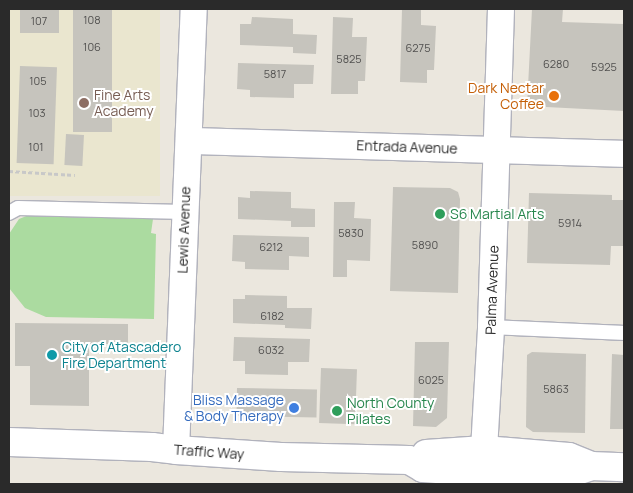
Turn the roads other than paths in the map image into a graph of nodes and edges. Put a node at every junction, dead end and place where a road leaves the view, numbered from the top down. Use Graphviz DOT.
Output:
graph roads {
  1 [pos="194,9"];
  2 [pos="501,9"];
  3 [pos="189,141"];
  4 [pos="496,150"];
  5 [pos="624,154"];
  6 [pos="185,212"];
  7 [pos="9,213"];
  8 [pos="491,327"];
  9 [pos="624,333"];
  10 [pos="9,442"];
  11 [pos="176,450"];
  12 [pos="484,450"];
  13 [pos="409,460"];
  14 [pos="591,466"];
  15 [pos="624,467"];
  1 -- 3 [label="street, Lewis Avenue"];
  2 -- 4 [label="street, Palma Avenue"];
  3 -- 4 [label="street, Entrada Avenue"];
  3 -- 6 [label="street, Lewis Avenue"];
  4 -- 5 [label="street, Entrada Avenue"];
  4 -- 8 [label="street, Palma Avenue"];
  6 -- 7 [label="lane"];
  6 -- 11 [label="street, Lewis Avenue"];
  8 -- 9 [label="lane"];
  8 -- 12 [label="street, Palma Avenue"];
  10 -- 11 [label="street, Traffic Way"];
  11 -- 13 [label="street, Traffic Way"];
  12 -- 13 [label="street, Traffic Way"];
  12 -- 14 [label="street, Traffic Way"];
  13 -- 14 [label="street, Traffic Way"];
  14 -- 15 [label="street, Traffic Way"];
}
